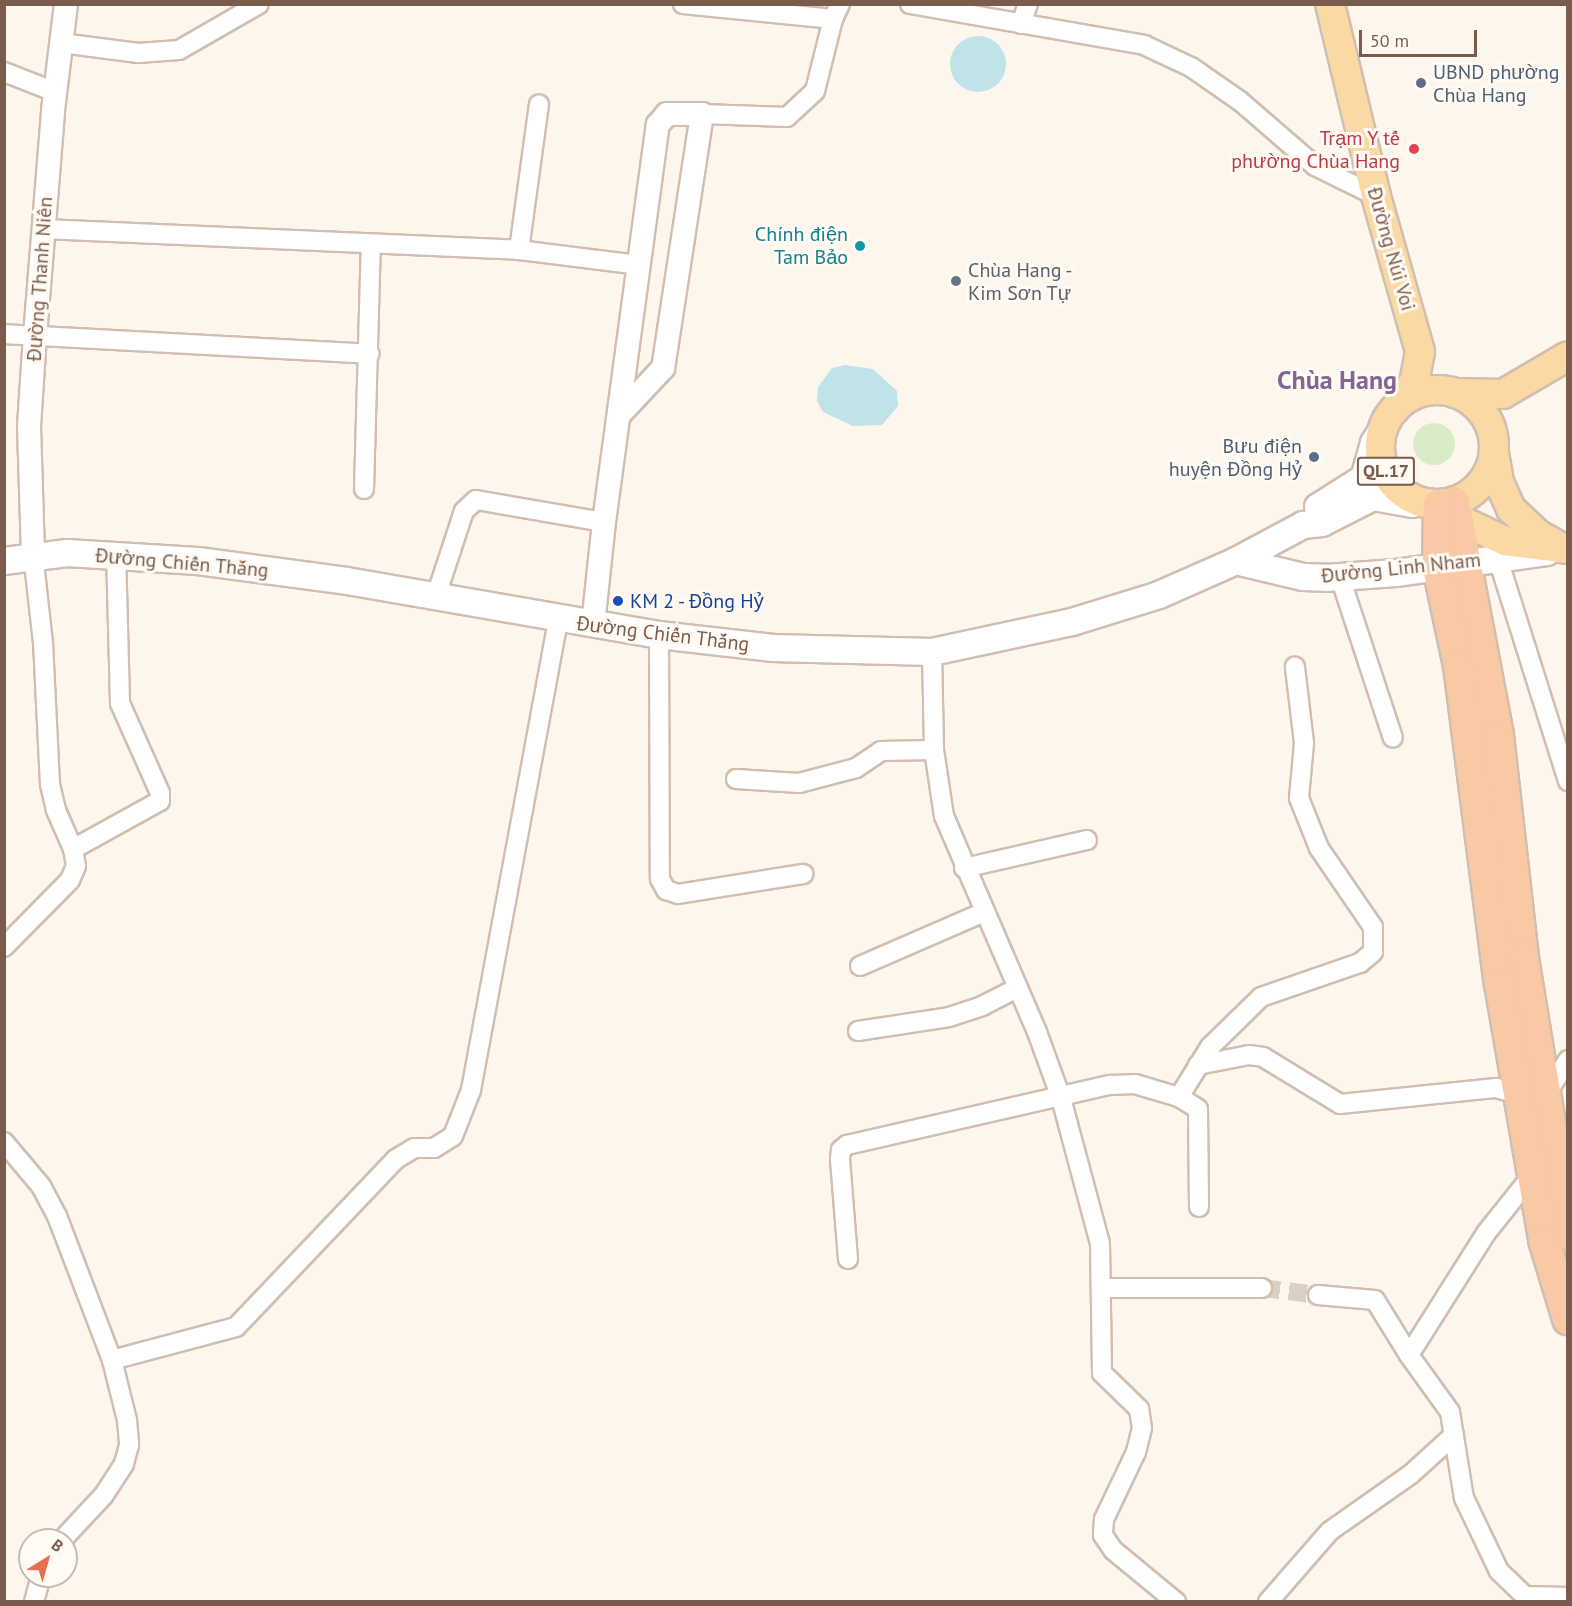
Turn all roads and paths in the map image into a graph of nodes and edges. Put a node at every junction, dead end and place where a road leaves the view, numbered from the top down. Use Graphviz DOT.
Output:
graph roads {
  1 [pos="66,4"];
  2 [pos="259,4"];
  3 [pos="684,4"];
  4 [pos="910,4"];
  5 [pos="1028,4"];
  6 [pos="1330,4"];
  7 [pos="836,12"];
  8 [pos="1021,24"];
  9 [pos="61,43"];
  10 [pos="4,72"];
  11 [pos="55,92"];
  12 [pos="539,104"];
  13 [pos="702,114"];
  14 [pos="1376,196"];
  15 [pos="43,230"];
  16 [pos="370,244"];
  17 [pos="519,250"];
  18 [pos="640,265"];
  19 [pos="4,334"];
  20 [pos="35,336"];
  21 [pos="1420,352"];
  22 [pos="369,354"];
  23 [pos="1568,356"];
  24 [pos="1568,372"];
  25 [pos="1452,392"];
  26 [pos="620,414"];
  27 [pos="1389,418"];
  28 [pos="1494,449"];
  29 [pos="364,489"];
  30 [pos="1440,507"];
  31 [pos="604,522"];
  32 [pos="1303,525"];
  33 [pos="1568,549"];
  34 [pos="33,555"];
  35 [pos="116,555"];
  36 [pos="1498,559"];
  37 [pos="4,561"];
  38 [pos="1236,561"];
  39 [pos="1451,565"];
  40 [pos="1340,577"];
  41 [pos="436,596"];
  42 [pos="558,620"];
  43 [pos="592,625"];
  44 [pos="659,635"];
  45 [pos="932,652"];
  46 [pos="1295,667"];
  47 [pos="1393,738"];
  48 [pos="934,750"];
  49 [pos="736,779"];
  50 [pos="1568,781"];
  51 [pos="1087,840"];
  52 [pos="73,849"];
  53 [pos="964,868"];
  54 [pos="803,874"];
  55 [pos="984,912"];
  56 [pos="4,947"];
  57 [pos="860,966"];
  58 [pos="1017,987"];
  59 [pos="858,1031"];
  60 [pos="1568,1060"];
  61 [pos="1198,1065"];
  62 [pos="1532,1095"];
  63 [pos="1179,1096"];
  64 [pos="1061,1098"];
  65 [pos="4,1142"];
  66 [pos="1533,1173"];
  67 [pos="1199,1207"];
  68 [pos="1568,1234"];
  69 [pos="848,1259"];
  70 [pos="1101,1288"];
  71 [pos="1262,1288"];
  72 [pos="1318,1295"];
  73 [pos="1568,1319"];
  74 [pos="1409,1355"];
  75 [pos="112,1360"];
  76 [pos="1454,1435"];
  77 [pos="73,1528"];
  78 [pos="1568,1597"];
  79 [pos="1176,1602"];
  80 [pos="1268,1602"];
  1 -- 9 [label="street, Đường Thanh Niên"];
  2 -- 9 [label="street"];
  3 -- 7 [label="street"];
  4 -- 8 [label="street"];
  5 -- 8 [label="street"];
  6 -- 14 [label="main road, Đường Núi Voi"];
  7 -- 13 [label="street"];
  8 -- 14 [label="street"];
  9 -- 11 [label="street, Đường Thanh Niên"];
  10 -- 11 [label="street"];
  11 -- 15 [label="street, Đường Thanh Niên"];
  12 -- 17 [label="street"];
  13 -- 18 [label="street"];
  13 -- 26 [label="street"];
  14 -- 21 [label="main road, Đường Núi Voi"];
  15 -- 16 [label="street"];
  15 -- 20 [label="street, Đường Thanh Niên"];
  16 -- 17 [label="street"];
  16 -- 22 [label="street"];
  17 -- 18 [label="street"];
  18 -- 26 [label="street"];
  19 -- 20 [label="street"];
  20 -- 22 [label="street"];
  20 -- 34 [label="street, Đường Thanh Niên"];
  21 -- 25 [label="main road, Đường Núi Voi"];
  21 -- 27 [label="main road, Đường Núi Voi"];
  22 -- 29 [label="street"];
  23 -- 25 [label="main road"];
  24 -- 28 [label="main road"];
  25 -- 27 [label="main road"];
  25 -- 28 [label="main road"];
  26 -- 31 [label="street"];
  27 -- 30 [label="main road, QL.17"];
  27 -- 32 [label="main road, Đường Chiến Thắng"];
  28 -- 30 [label="main road"];
  28 -- 33 [label="main road"];
  30 -- 32 [label="main road, Đường Chiến Thắng"];
  30 -- 33 [label="main road, QL.17"];
  30 -- 39 [label="highway"];
  31 -- 41 [label="street"];
  31 -- 43 [label="street"];
  32 -- 38 [label="main road, Đường Chiến Thắng"];
  33 -- 36 [label="main road, Đường Linh Nham"];
  34 -- 35 [label="main road, Đường Chiến Thắng"];
  34 -- 37 [label="main road, Đường Chiến Thắng"];
  34 -- 52 [label="street"];
  35 -- 41 [label="main road, Đường Chiến Thắng"];
  35 -- 52 [label="street"];
  36 -- 39 [label="main road, Đường Linh Nham"];
  36 -- 50 [label="street"];
  38 -- 40 [label="main road, Đường Linh Nham"];
  38 -- 45 [label="main road, Đường Chiến Thắng"];
  39 -- 40 [label="main road, Đường Linh Nham"];
  39 -- 62 [label="highway"];
  40 -- 47 [label="street"];
  41 -- 42 [label="main road, Đường Chiến Thắng"];
  42 -- 43 [label="main road, Đường Chiến Thắng"];
  42 -- 75 [label="street"];
  43 -- 44 [label="main road, Đường Chiến Thắng"];
  44 -- 45 [label="main road, Đường Chiến Thắng"];
  44 -- 54 [label="street"];
  45 -- 48 [label="street"];
  46 -- 61 [label="street"];
  48 -- 49 [label="street"];
  48 -- 53 [label="street"];
  51 -- 53 [label="street"];
  52 -- 56 [label="street"];
  53 -- 55 [label="street"];
  55 -- 57 [label="street"];
  55 -- 58 [label="street"];
  58 -- 59 [label="street"];
  58 -- 64 [label="street"];
  60 -- 62 [label="street"];
  61 -- 62 [label="street"];
  61 -- 63 [label="street"];
  62 -- 66 [label="highway"];
  62 -- 68 [label="highway"];
  63 -- 64 [label="street"];
  63 -- 67 [label="street"];
  64 -- 69 [label="street"];
  64 -- 70 [label="street"];
  65 -- 75 [label="street"];
  66 -- 73 [label="highway"];
  66 -- 74 [label="street"];
  70 -- 71 [label="street"];
  70 -- 79 [label="street"];
  72 -- 74 [label="street"];
  74 -- 76 [label="street"];
  75 -- 77 [label="street"];
  76 -- 78 [label="street"];
  76 -- 80 [label="street"];
}
